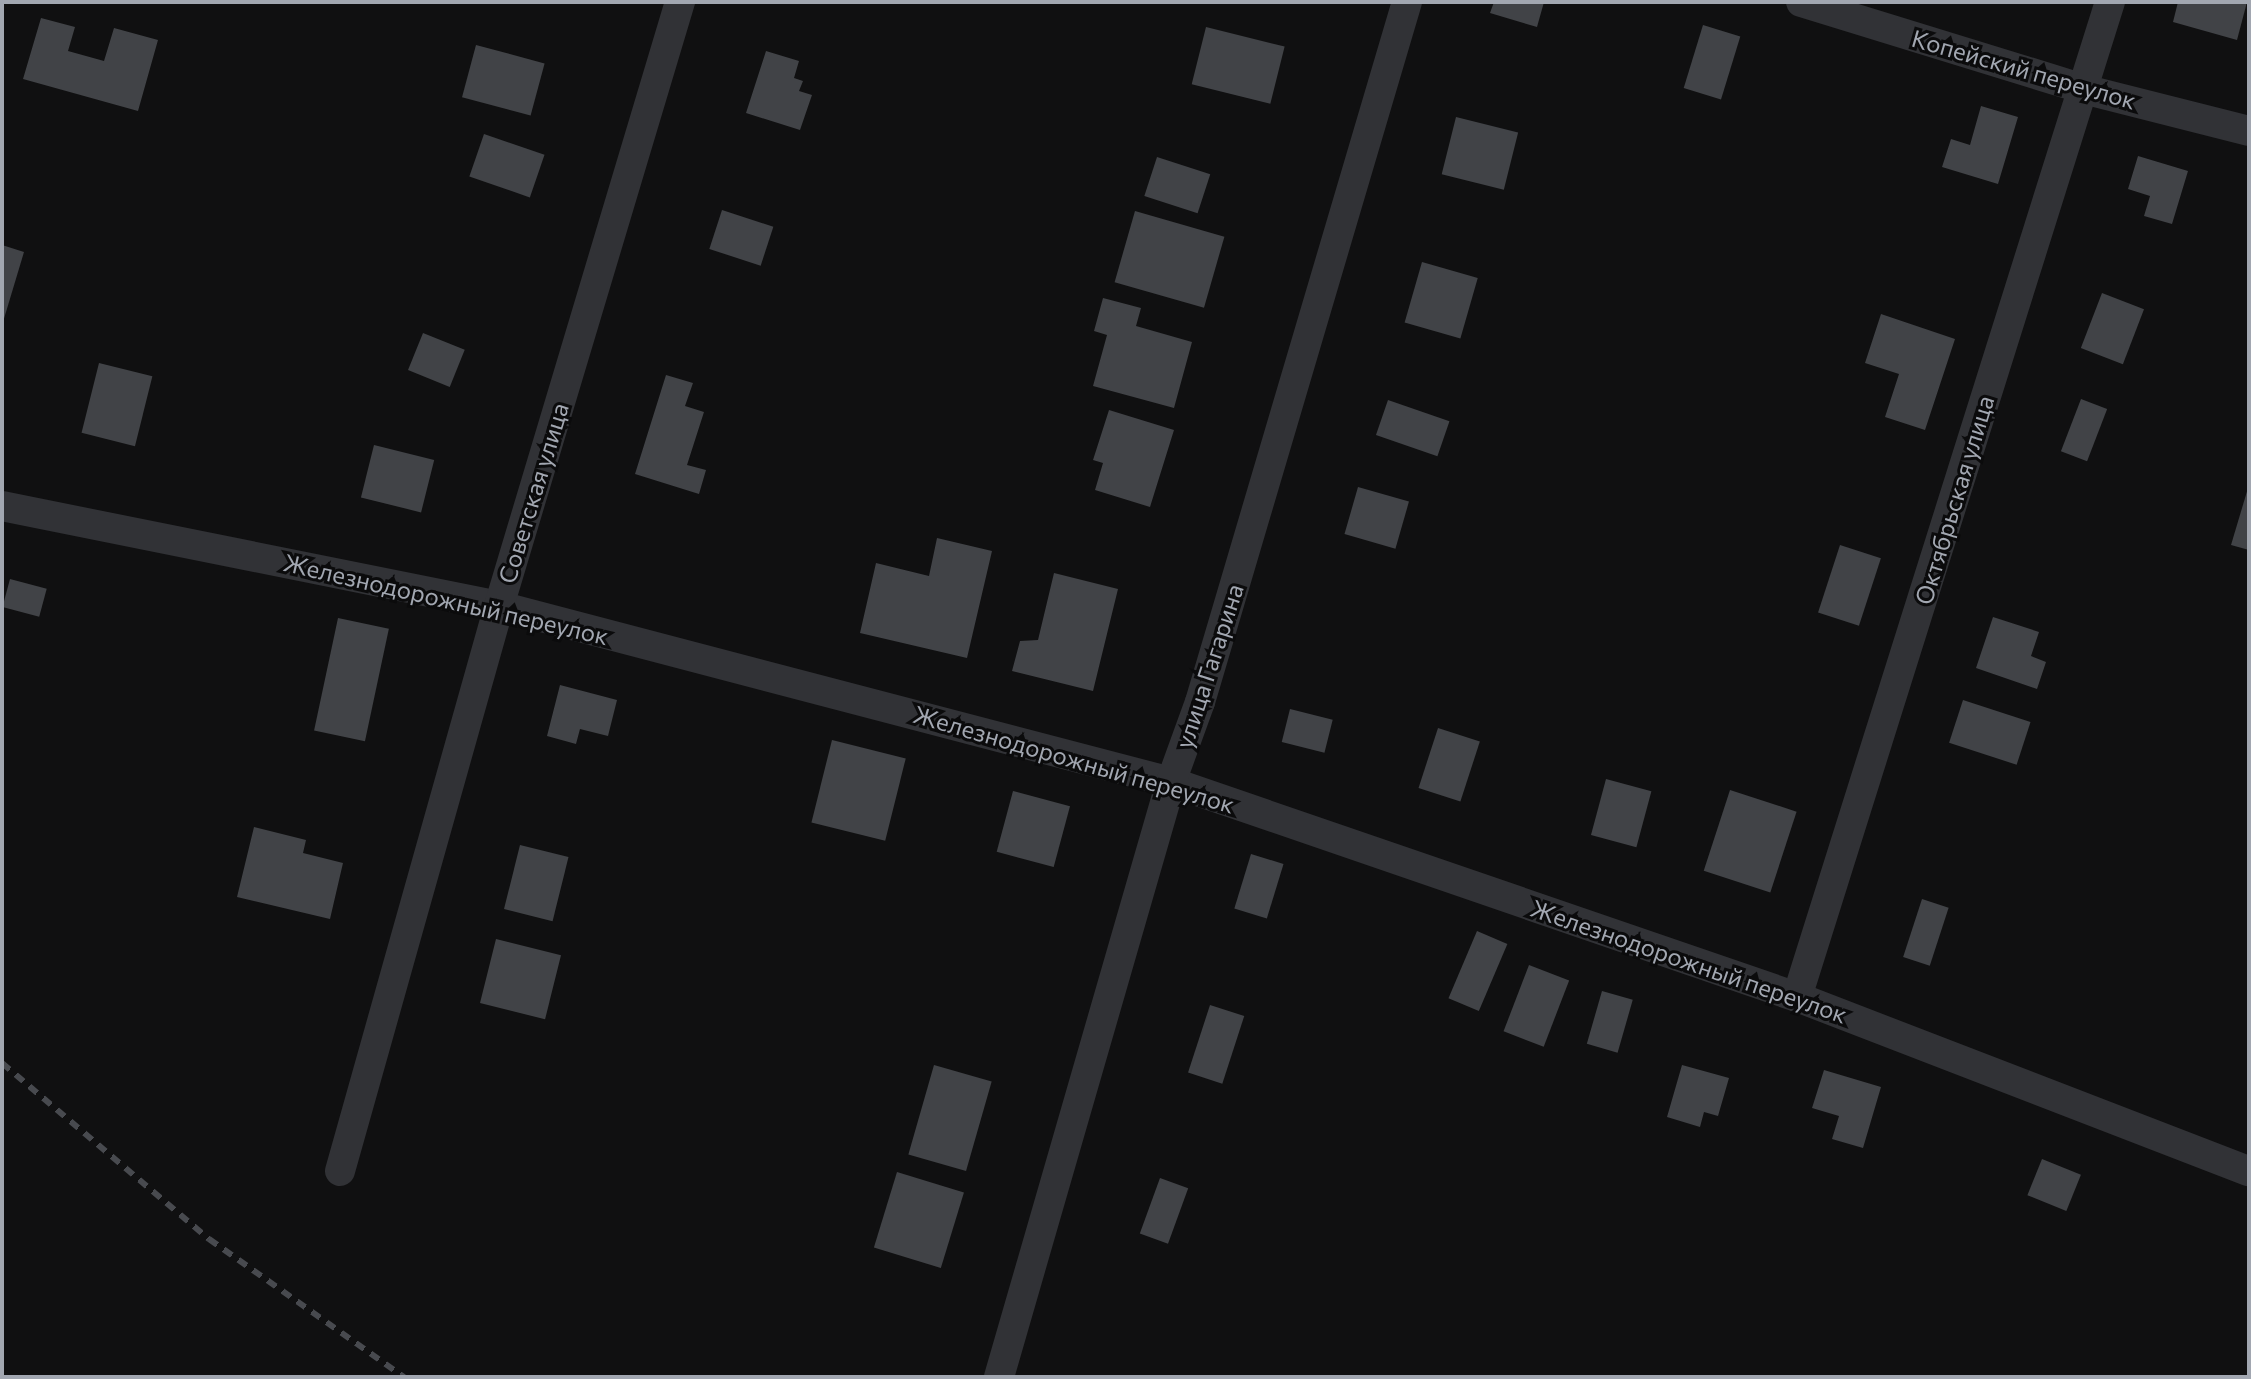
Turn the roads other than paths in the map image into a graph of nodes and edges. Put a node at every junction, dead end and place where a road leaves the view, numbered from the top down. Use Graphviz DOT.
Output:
graph roads {
  1 [pos="680,2"];
  2 [pos="1407,2"];
  3 [pos="1801,2"];
  4 [pos="2110,2"];
  5 [pos="2083,89"];
  6 [pos="2249,131"];
  7 [pos="2,506"];
  8 [pos="499,606"];
  9 [pos="1171,782"];
  10 [pos="1797,997"];
  11 [pos="340,1171"];
  12 [pos="2249,1171"];
  13 [pos="999,1377"];
  1 -- 8 [label="street, Советская улица"];
  2 -- 9 [label="street, улица Гагарина"];
  3 -- 5 [label="street, Копейский переулок"];
  4 -- 5 [label="street, Октябрьская улица"];
  5 -- 6 [label="street, Копейский переулок"];
  5 -- 10 [label="street, Октябрьская улица"];
  7 -- 8 [label="street, Железнодорожный переулок"];
  8 -- 9 [label="street, Железнодорожный переулок"];
  8 -- 11 [label="street, Советская улица"];
  9 -- 10 [label="street, Железнодорожный переулок"];
  9 -- 13 [label="street, улица Гагарина"];
  10 -- 12 [label="street, Железнодорожный переулок"];
}
